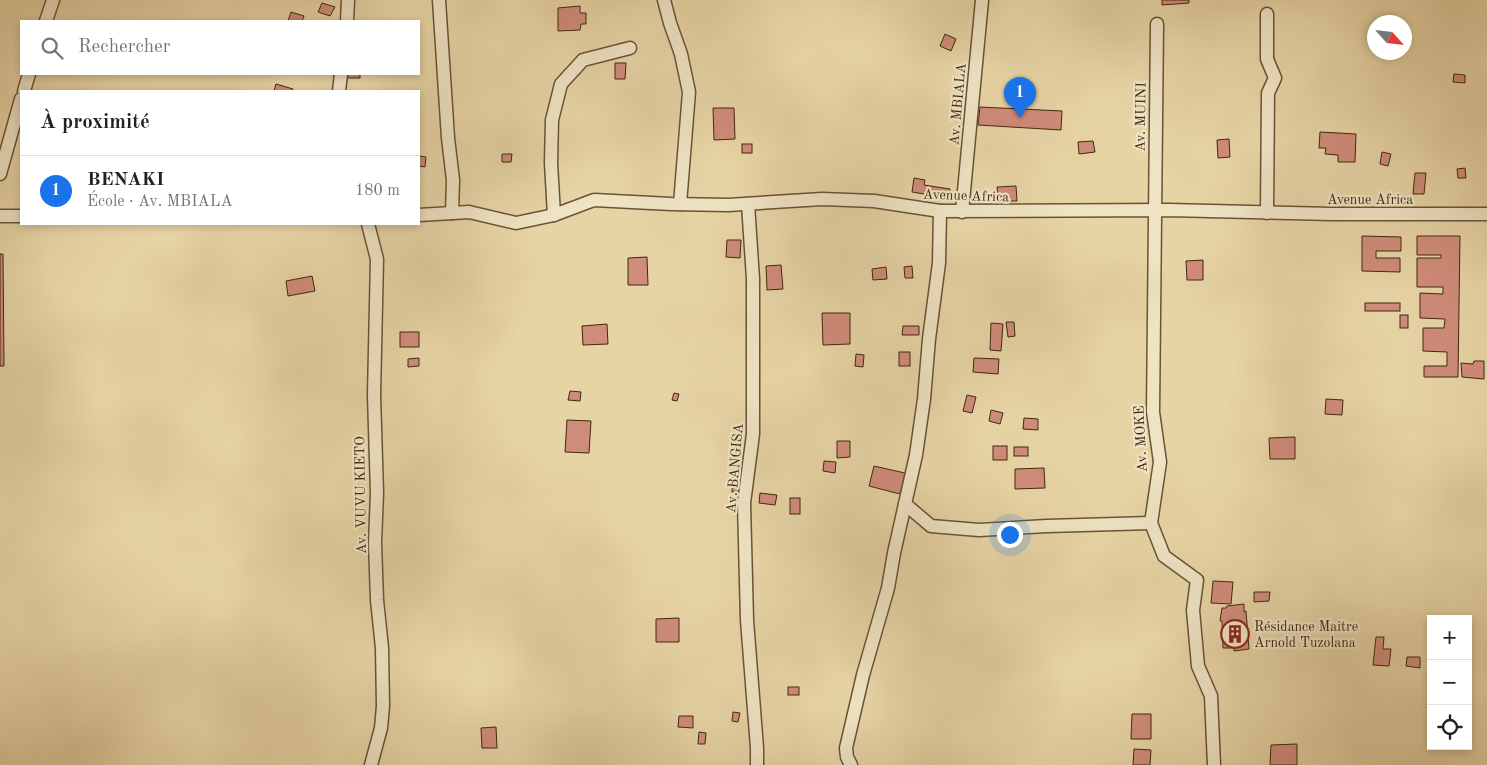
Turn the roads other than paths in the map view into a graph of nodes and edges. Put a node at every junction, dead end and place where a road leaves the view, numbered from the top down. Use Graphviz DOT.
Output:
graph roads {
  1 [pos="53,0"];
  2 [pos="348,0"];
  3 [pos="439,0"];
  4 [pos="664,0"];
  5 [pos="982,0"];
  6 [pos="1267,14"];
  7 [pos="46,20"];
  8 [pos="347,20"];
  9 [pos="1157,24"];
  10 [pos="630,48"];
  11 [pos="29,75"];
  12 [pos="341,75"];
  13 [pos="24,90"];
  14 [pos="340,90"];
  15 [pos="20,103"];
  16 [pos="0,174"];
  17 [pos="680,204"];
  18 [pos="748,204"];
  19 [pos="1154,210"];
  20 [pos="940,212"];
  21 [pos="962,212"];
  22 [pos="452,213"];
  23 [pos="1267,213"];
  24 [pos="1487,214"];
  25 [pos="420,215"];
  26 [pos="554,215"];
  27 [pos="0,216"];
  28 [pos="20,216"];
  29 [pos="368,225"];
  30 [pos="906,504"];
  31 [pos="1151,523"];
  32 [pos="371,765"];
  33 [pos="757,765"];
  34 [pos="851,765"];
  35 [pos="1214,765"];
  1 -- 7 [label="street"];
  2 -- 8 [label="street"];
  3 -- 22 [label="street"];
  4 -- 17 [label="street"];
  5 -- 21 [label="street, Av. MBIALA"];
  6 -- 23 [label="street"];
  9 -- 19 [label="street, Av. MUINI"];
  10 -- 26 [label="street"];
  11 -- 13 [label="street"];
  12 -- 14 [label="street"];
  15 -- 16 [label="street"];
  17 -- 18 [label="street, Avenue Africa"];
  17 -- 26 [label="street, Avenue Africa"];
  18 -- 20 [label="street, Avenue Africa"];
  18 -- 33 [label="street, Av. BANGISA"];
  19 -- 21 [label="street, Avenue Africa"];
  19 -- 23 [label="street, Avenue Africa"];
  19 -- 31 [label="street, Av. MOKE"];
  20 -- 21 [label="street, Avenue Africa"];
  20 -- 30 [label="street"];
  22 -- 25 [label="street, Avenue Africa"];
  22 -- 26 [label="street, Avenue Africa"];
  23 -- 24 [label="street, Avenue Africa"];
  27 -- 28 [label="street"];
  29 -- 32 [label="street, Av. VUVU KIETO"];
  30 -- 31 [label="street"];
  30 -- 34 [label="street"];
  31 -- 35 [label="street, Av. MOKE"];
}
